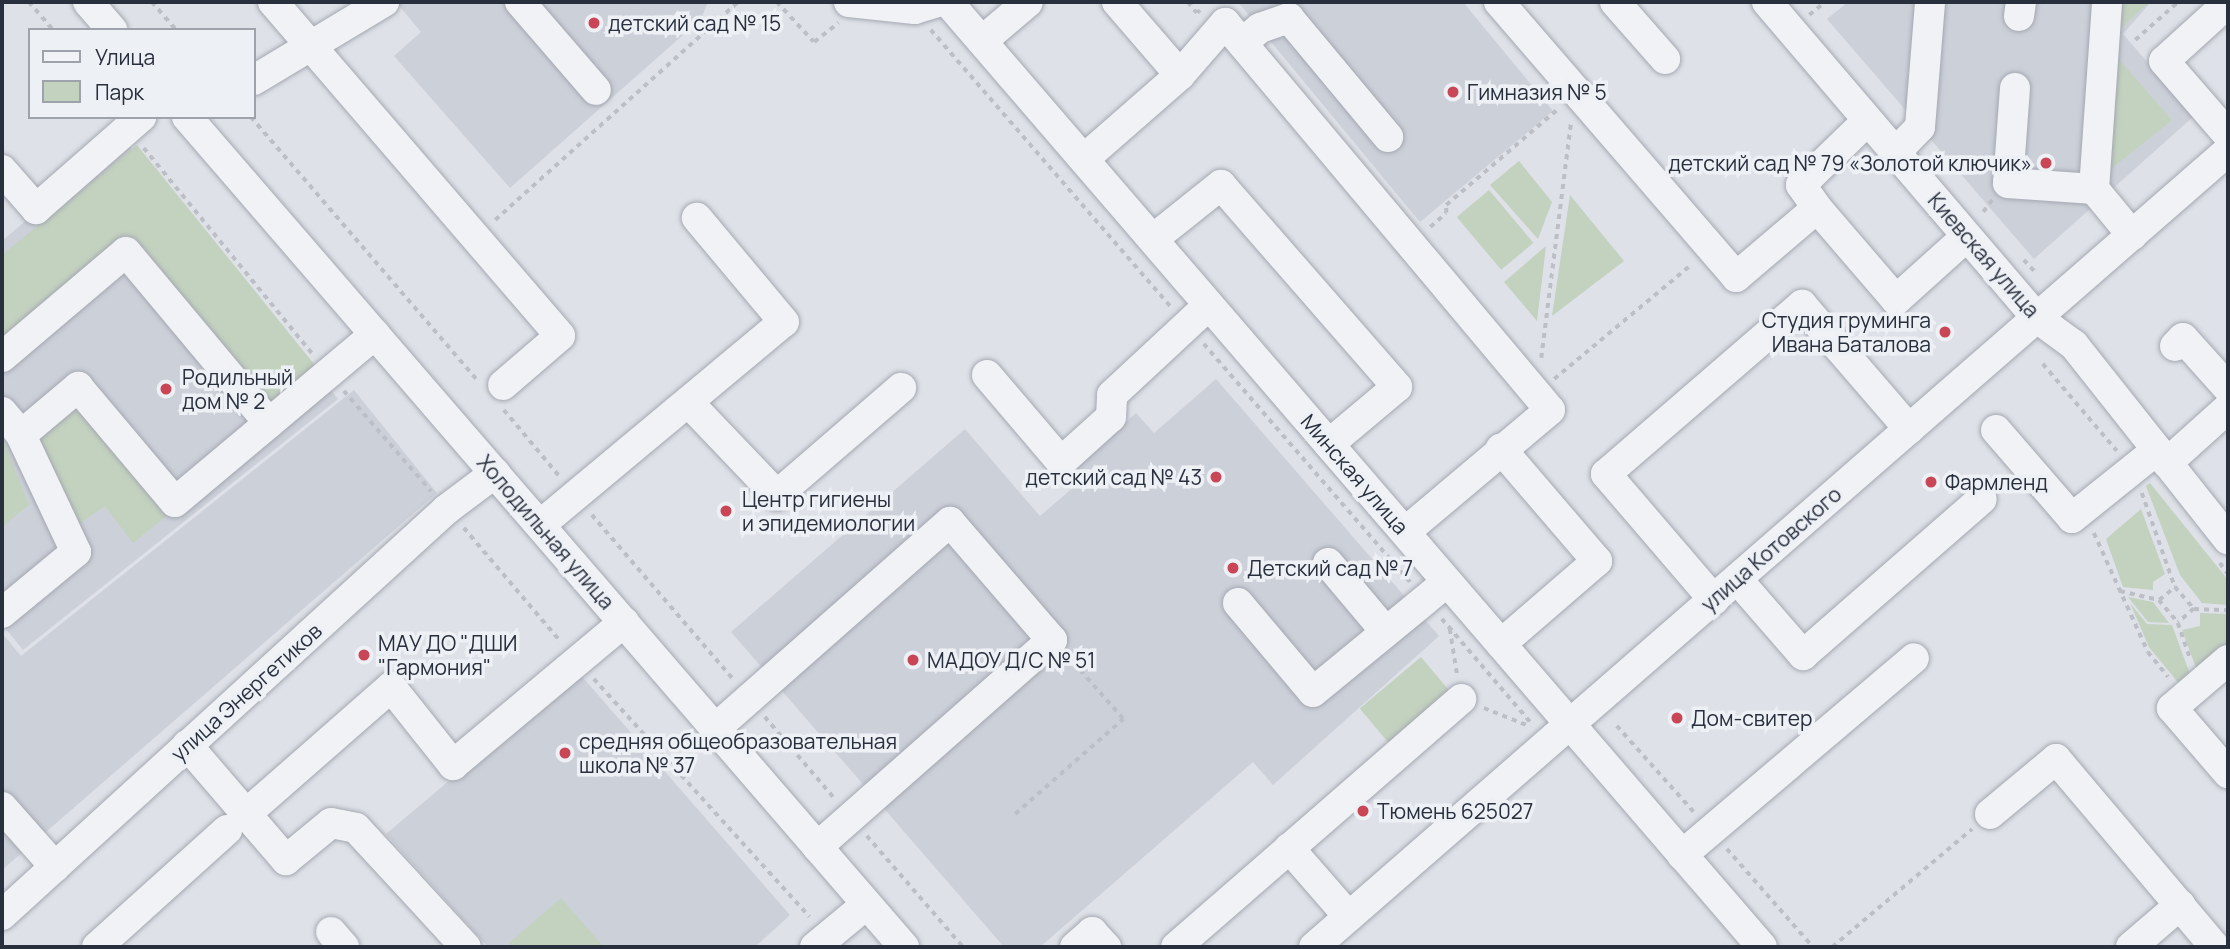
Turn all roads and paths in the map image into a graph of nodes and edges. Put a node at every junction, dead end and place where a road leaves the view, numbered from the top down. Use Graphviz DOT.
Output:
graph roads {
  1 [pos="29,2"];
  2 [pos="88,2"];
  3 [pos="152,2"];
  4 [pos="274,2"];
  5 [pos="384,2"];
  6 [pos="520,2"];
  7 [pos="738,2"];
  8 [pos="849,2"];
  9 [pos="948,2"];
  10 [pos="1028,2"];
  11 [pos="1117,2"];
  12 [pos="1188,2"];
  13 [pos="1499,2"];
  14 [pos="1615,2"];
  15 [pos="1767,2"];
  16 [pos="1930,2"];
  17 [pos="2107,2"];
  18 [pos="2178,2"];
  19 [pos="2228,3"];
  20 [pos="1204,7"];
  21 [pos="933,14"];
  22 [pos="51,28"];
  23 [pos="110,28"];
  24 [pos="174,28"];
  25 [pos="2135,40"];
  26 [pos="982,41"];
  27 [pos="1242,43"];
  28 [pos="309,44"];
  29 [pos="1665,59"];
  30 [pos="1180,75"];
  31 [pos="256,79"];
  32 [pos="2015,88"];
  33 [pos="596,90"];
  34 [pos="1561,100"];
  35 [pos="192,119"];
  36 [pos="253,119"];
  37 [pos="136,121"];
  38 [pos="1867,121"];
  39 [pos="2228,135"];
  40 [pos="1388,136"];
  41 [pos="2228,151"];
  42 [pos="1895,153"];
  43 [pos="1084,159"];
  44 [pos="2,170"];
  45 [pos="2008,183"];
  46 [pos="2094,189"];
  47 [pos="1816,208"];
  48 [pos="697,218"];
  49 [pos="1978,229"];
  50 [pos="1423,233"];
  51 [pos="2132,235"];
  52 [pos="477,237"];
  53 [pos="1153,239"];
  54 [pos="1711,248"];
  55 [pos="2016,251"];
  56 [pos="2037,274"];
  57 [pos="1209,305"];
  58 [pos="2037,318"];
  59 [pos="1187,325"];
  60 [pos="375,334"];
  61 [pos="2175,346"];
  62 [pos="2,357"];
  63 [pos="328,372"];
  64 [pos="987,375"];
  65 [pos="901,388"];
  66 [pos="2228,393"];
  67 [pos="497,394"];
  68 [pos="1536,394"];
  69 [pos="688,402"];
  70 [pos="2,412"];
  71 [pos="269,423"];
  72 [pos="1909,429"];
  73 [pos="1996,430"];
  74 [pos="21,435"];
  75 [pos="1329,444"];
  76 [pos="1501,449"];
  77 [pos="2162,457"];
  78 [pos="495,473"];
  79 [pos="576,496"];
  80 [pos="1982,499"];
  81 [pos="447,509"];
  82 [pos="2072,518"];
  83 [pos="540,525"];
  84 [pos="1405,532"];
  85 [pos="2228,539"];
  86 [pos="1328,563"];
  87 [pos="1737,579"];
  88 [pos="1436,590"];
  89 [pos="2120,591"];
  90 [pos="1713,600"];
  91 [pos="2159,600"];
  92 [pos="1238,603"];
  93 [pos="2193,609"];
  94 [pos="2228,610"];
  95 [pos="2,613"];
  96 [pos="624,622"];
  97 [pos="2178,623"];
  98 [pos="1450,628"];
  99 [pos="1385,631"];
  100 [pos="1052,639"];
  101 [pos="1501,644"];
  102 [pos="1914,658"];
  103 [pos="577,660"];
  104 [pos="2217,669"];
  105 [pos="2172,681"];
  106 [pos="750,698"];
  107 [pos="1461,699"];
  108 [pos="1570,724"];
  109 [pos="716,728"];
  110 [pos="187,745"];
  111 [pos="2228,773"];
  112 [pos="1015,814"];
  113 [pos="1990,814"];
  114 [pos="851,818"];
  115 [pos="6,820"];
  116 [pos="237,822"];
  117 [pos="817,847"];
  118 [pos="1289,848"];
  119 [pos="1682,855"];
  120 [pos="55,867"];
  121 [pos="867,904"];
  122 [pos="2179,905"];
  123 [pos="2,915"];
  124 [pos="1349,917"];
  125 [pos="2228,939"];
  126 [pos="822,942"];
  127 [pos="1318,946"];
  128 [pos="97,947"];
  129 [pos="466,947"];
  130 [pos="904,947"];
  131 [pos="963,947"];
  132 [pos="1075,947"];
  133 [pos="1106,947"];
  134 [pos="1176,947"];
  135 [pos="1762,947"];
  136 [pos="1832,947"];
  137 [pos="2131,947"];
  138 [pos="2217,947"];
  1 -- 22 [label="path"];
  2 -- 23 [label="street"];
  3 -- 24 [label="path"];
  4 -- 28 [label="street"];
  5 -- 28 [label="street"];
  6 -- 33 [label="street"];
  7 -- 52 [label="path"];
  8 -- 21 [label="street"];
  9 -- 26 [label="street, Минская улица"];
  10 -- 26 [label="street"];
  11 -- 30 [label="street"];
  12 -- 20 [label="path"];
  13 -- 34 [label="street"];
  14 -- 29 [label="street"];
  15 -- 38 [label="street, Киевская улица"];
  16 -- 42 [label="street"];
  17 -- 46 [label="street"];
  18 -- 25 [label="path"];
  19 -- 39 [label="street"];
  21 -- 59 [label="path"];
  26 -- 43 [label="street, Минская улица"];
  27 -- 30 [label="street"];
  27 -- 40 [label="street"];
  27 -- 68 [label="street"];
  28 -- 31 [label="street"];
  28 -- 52 [label="street"];
  30 -- 43 [label="street"];
  32 -- 45 [label="street"];
  34 -- 50 [label="path"];
  34 -- 54 [label="street"];
  34 -- 68 [label="path"];
  35 -- 60 [label="street, Холодильная улица"];
  36 -- 67 [label="path"];
  37 -- 44 [label="street"];
  37 -- 63 [label="path"];
  38 -- 42 [label="street, Киевская улица"];
  38 -- 47 [label="street"];
  41 -- 51 [label="street, улица Котовского"];
  42 -- 49 [label="street, Киевская улица"];
  43 -- 53 [label="street, Минская улица"];
  45 -- 46 [label="street"];
  45 -- 49 [label="path"];
  46 -- 51 [label="street"];
  47 -- 49 [label="street"];
  47 -- 54 [label="street"];
  48 -- 69 [label="street"];
  49 -- 58 [label="street, Киевская улица"];
  51 -- 58 [label="street, улица Котовского"];
  52 -- 67 [label="street"];
  53 -- 57 [label="street, Минская улица"];
  53 -- 75 [label="street"];
  54 -- 68 [label="path"];
  55 -- 56 [label="path"];
  57 -- 59 [label="street"];
  57 -- 75 [label="street, Минская улица"];
  58 -- 72 [label="street, улица Котовского"];
  58 -- 77 [label="street, Киевская улица"];
  59 -- 64 [label="street"];
  59 -- 88 [label="path"];
  60 -- 63 [label="street"];
  60 -- 78 [label="street, Холодильная улица"];
  61 -- 66 [label="street"];
  62 -- 71 [label="street"];
  63 -- 71 [label="street"];
  63 -- 81 [label="path"];
  65 -- 69 [label="street"];
  66 -- 77 [label="street"];
  67 -- 79 [label="path"];
  68 -- 76 [label="street"];
  69 -- 79 [label="street"];
  70 -- 74 [label="street"];
  71 -- 74 [label="street"];
  72 -- 87 [label="street, улица Котовского"];
  72 -- 90 [label="street"];
  73 -- 82 [label="street"];
  74 -- 95 [label="street"];
  75 -- 84 [label="street, Минская улица"];
  76 -- 84 [label="street"];
  76 -- 101 [label="street"];
  77 -- 82 [label="street"];
  77 -- 85 [label="street, Киевская улица"];
  78 -- 81 [label="street, улица Энергетиков"];
  78 -- 83 [label="street, Холодильная улица"];
  79 -- 83 [label="street"];
  79 -- 106 [label="path"];
  80 -- 87 [label="street"];
  81 -- 103 [label="path"];
  81 -- 110 [label="street, улица Энергетиков"];
  82 -- 89 [label="path"];
  83 -- 96 [label="street, Холодильная улица"];
  84 -- 88 [label="street, Минская улица"];
  86 -- 99 [label="street"];
  87 -- 90 [label="street, улица Котовского"];
  88 -- 98 [label="path"];
  88 -- 99 [label="street"];
  88 -- 101 [label="street, Минская улица"];
  89 -- 91 [label="path"];
  89 -- 105 [label="path"];
  90 -- 108 [label="street, улица Котовского"];
  91 -- 93 [label="path"];
  91 -- 97 [label="path"];
  92 -- 99 [label="street"];
  93 -- 94 [label="path"];
  93 -- 97 [label="path"];
  96 -- 103 [label="street"];
  96 -- 109 [label="street, Холодильная улица"];
  97 -- 104 [label="path"];
  98 -- 107 [label="path"];
  98 -- 107 [label="path"];
  100 -- 106 [label="street"];
  100 -- 112 [label="path"];
  100 -- 114 [label="street"];
  101 -- 108 [label="street, Минская улица"];
  102 -- 119 [label="street"];
  103 -- 116 [label="street"];
  103 -- 126 [label="path"];
  104 -- 111 [label="street"];
  106 -- 109 [label="street"];
  106 -- 114 [label="path"];
  107 -- 118 [label="street"];
  108 -- 119 [label="street, Минская улица"];
  108 -- 124 [label="street, улица Котовского"];
  109 -- 117 [label="street, Холодильная улица"];
  110 -- 116 [label="street"];
  110 -- 120 [label="street, улица Энергетиков"];
  113 -- 122 [label="street"];
  113 -- 136 [label="path"];
  114 -- 117 [label="street"];
  114 -- 131 [label="path"];
  115 -- 120 [label="street"];
  116 -- 128 [label="street"];
  116 -- 129 [label="street"];
  117 -- 121 [label="street, Холодильная улица"];
  118 -- 124 [label="street"];
  118 -- 134 [label="street"];
  119 -- 135 [label="street, Минская улица"];
  120 -- 123 [label="street, улица Энергетиков"];
  121 -- 126 [label="street"];
  121 -- 130 [label="street, Холодильная улица"];
  122 -- 137 [label="street"];
  122 -- 138 [label="street"];
  124 -- 127 [label="street, улица Котовского"];
  125 -- 138 [label="street"];
  132 -- 133 [label="street"];
}
